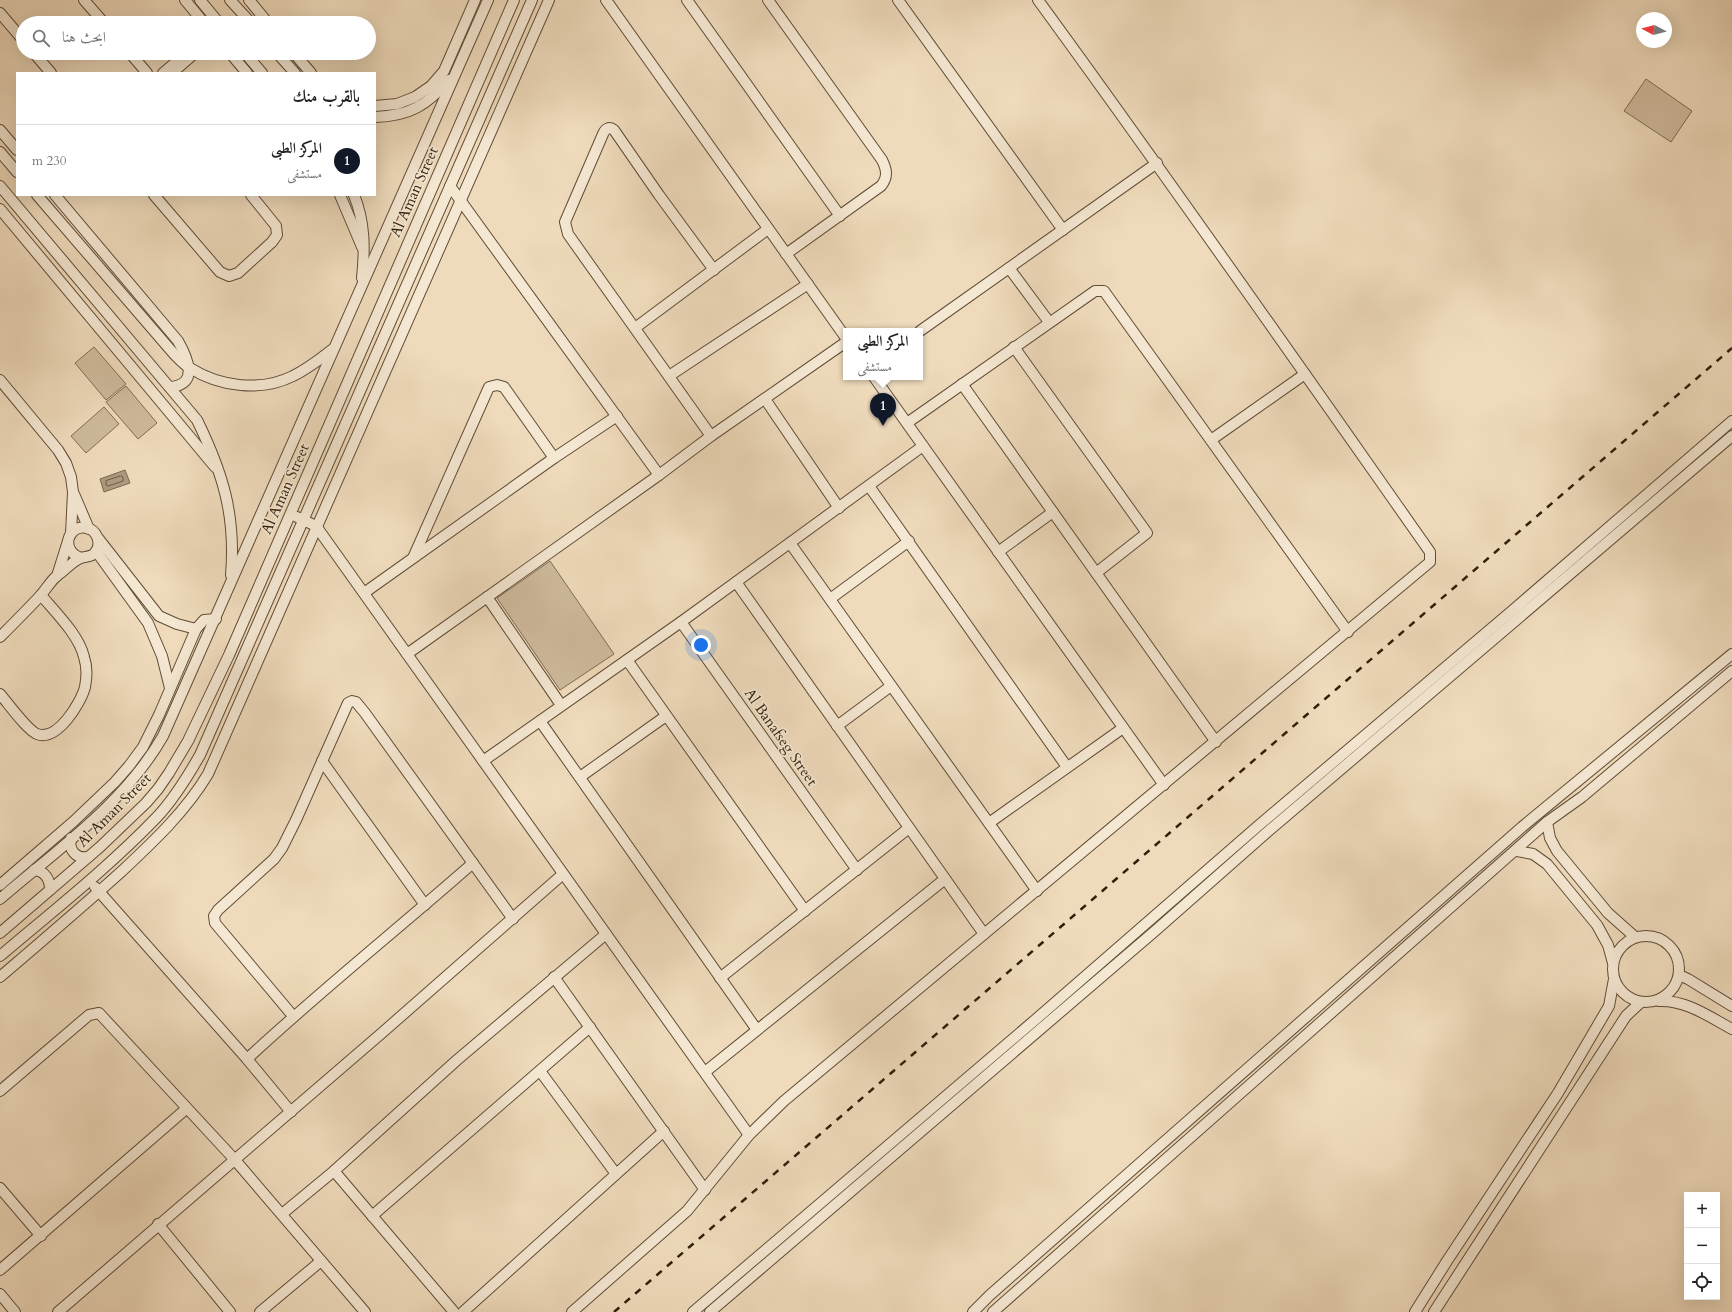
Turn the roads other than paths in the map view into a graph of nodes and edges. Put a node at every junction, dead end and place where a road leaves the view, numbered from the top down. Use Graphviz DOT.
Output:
graph roads {
  1 [pos="84,0"];
  2 [pos="185,0"];
  3 [pos="200,0"];
  4 [pos="230,0"];
  5 [pos="249,0"];
  6 [pos="475,0"];
  7 [pos="488,0"];
  8 [pos="532,0"];
  9 [pos="549,0"];
  10 [pos="606,0"];
  11 [pos="687,0"];
  12 [pos="768,0"];
  13 [pos="911,0"];
  14 [pos="1038,0"];
  15 [pos="513,2"];
  16 [pos="900,3"];
  17 [pos="527,11"];
  18 [pos="0,13"];
  19 [pos="98,16"];
  20 [pos="198,16"];
  21 [pos="213,16"];
  22 [pos="244,16"];
  23 [pos="262,16"];
  24 [pos="16,32"];
  25 [pos="40,60"];
  26 [pos="136,60"];
  27 [pos="178,60"];
  28 [pos="187,60"];
  29 [pos="236,60"];
  30 [pos="250,60"];
  31 [pos="283,60"];
  32 [pos="300,60"];
  33 [pos="257,71"];
  34 [pos="50,72"];
  35 [pos="146,72"];
  36 [pos="164,72"];
  37 [pos="173,72"];
  38 [pos="246,72"];
  39 [pos="294,72"];
  40 [pos="310,72"];
  41 [pos="455,74"];
  42 [pos="376,106"];
  43 [pos="376,117"];
  44 [pos="0,130"];
  45 [pos="16,151"];
  46 [pos="0,152"];
  47 [pos="16,153"];
  48 [pos="8,161"];
  49 [pos="1157,163"];
  50 [pos="16,171"];
  51 [pos="0,186"];
  52 [pos="450,186"];
  53 [pos="38,196"];
  54 [pos="56,196"];
  55 [pos="155,196"];
  56 [pos="252,196"];
  57 [pos="340,196"];
  58 [pos="354,196"];
  59 [pos="461,200"];
  60 [pos="2,214"];
  61 [pos="840,216"];
  62 [pos="768,228"];
  63 [pos="1063,230"];
  64 [pos="411,236"];
  65 [pos="425,243"];
  66 [pos="50,244"];
  67 [pos="364,253"];
  68 [pos="39,254"];
  69 [pos="786,254"];
  70 [pos="1009,268"];
  71 [pos="714,270"];
  72 [pos="808,284"];
  73 [pos="362,286"];
  74 [pos="1050,322"];
  75 [pos="635,328"];
  76 [pos="923,329"];
  77 [pos="843,334"];
  78 [pos="843,344"];
  79 [pos="1014,346"];
  80 [pos="334,348"];
  81 [pos="190,368"];
  82 [pos="1305,374"];
  83 [pos="669,376"];
  84 [pos="0,380"];
  85 [pos="876,380"];
  86 [pos="962,384"];
  87 [pos="170,387"];
  88 [pos="765,399"];
  89 [pos="617,416"];
  90 [pos="1732,421"];
  91 [pos="907,423"];
  92 [pos="711,436"];
  93 [pos="1732,436"];
  94 [pos="1211,440"];
  95 [pos="923,446"];
  96 [pos="554,458"];
  97 [pos="220,472"];
  98 [pos="659,475"];
  99 [pos="870,486"];
  100 [pos="73,492"];
  101 [pos="839,508"];
  102 [pos="1053,512"];
  103 [pos="290,514"];
  104 [pos="302,520"];
  105 [pos="316,526"];
  106 [pos="89,529"];
  107 [pos="70,537"];
  108 [pos="98,538"];
  109 [pos="909,541"];
  110 [pos="790,544"];
  111 [pos="96,552"];
  112 [pos="998,552"];
  113 [pos="81,558"];
  114 [pos="414,558"];
  115 [pos="1096,573"];
  116 [pos="57,576"];
  117 [pos="736,582"];
  118 [pos="231,584"];
  119 [pos="364,593"];
  120 [pos="41,595"];
  121 [pos="487,597"];
  122 [pos="830,599"];
  123 [pos="159,616"];
  124 [pos="216,619"];
  125 [pos="681,622"];
  126 [pos="148,623"];
  127 [pos="196,629"];
  128 [pos="1348,632"];
  129 [pos="0,637"];
  130 [pos="408,654"];
  131 [pos="1732,654"];
  132 [pos="229,655"];
  133 [pos="241,660"];
  134 [pos="627,660"];
  135 [pos="1732,671"];
  136 [pos="891,686"];
  137 [pos="170,688"];
  138 [pos="0,694"];
  139 [pos="561,705"];
  140 [pos="162,706"];
  141 [pos="174,712"];
  142 [pos="666,716"];
  143 [pos="540,721"];
  144 [pos="837,726"];
  145 [pos="1123,728"];
  146 [pos="1216,742"];
  147 [pos="322,761"];
  148 [pos="483,761"];
  149 [pos="1067,767"];
  150 [pos="580,777"];
  151 [pos="1164,785"];
  152 [pos="1572,786"];
  153 [pos="1582,797"];
  154 [pos="1547,822"];
  155 [pos="989,823"];
  156 [pos="910,828"];
  157 [pos="71,838"];
  158 [pos="1517,850"];
  159 [pos="88,857"];
  160 [pos="473,863"];
  161 [pos="34,870"];
  162 [pos="857,870"];
  163 [pos="564,874"];
  164 [pos="945,879"];
  165 [pos="89,881"];
  166 [pos="0,885"];
  167 [pos="50,890"];
  168 [pos="1037,891"];
  169 [pos="99,892"];
  170 [pos="0,899"];
  171 [pos="425,905"];
  172 [pos="1431,907"];
  173 [pos="805,911"];
  174 [pos="1440,918"];
  175 [pos="513,919"];
  176 [pos="0,932"];
  177 [pos="606,934"];
  178 [pos="984,934"];
  179 [pos="1635,937"];
  180 [pos="0,956"];
  181 [pos="1613,963"];
  182 [pos="1679,975"];
  183 [pos="0,977"];
  184 [pos="554,977"];
  185 [pos="720,978"];
  186 [pos="1614,979"];
  187 [pos="1657,1001"];
  188 [pos="1642,1002"];
  189 [pos="1732,1006"];
  190 [pos="293,1016"];
  191 [pos="590,1027"];
  192 [pos="1732,1029"];
  193 [pos="757,1030"];
  194 [pos="247,1059"];
  195 [pos="540,1071"];
  196 [pos="705,1072"];
  197 [pos="0,1091"];
  198 [pos="1558,1093"];
  199 [pos="1570,1102"];
  200 [pos="186,1109"];
  201 [pos="291,1112"];
  202 [pos="664,1131"];
  203 [pos="749,1134"];
  204 [pos="234,1160"];
  205 [pos="334,1172"];
  206 [pos="616,1174"];
  207 [pos="0,1188"];
  208 [pos="705,1190"];
  209 [pos="282,1214"];
  210 [pos="372,1216"];
  211 [pos="158,1224"];
  212 [pos="41,1236"];
  213 [pos="321,1261"];
  214 [pos="0,1270"];
  215 [pos="0,1294"];
  216 [pos="15,1312"];
  217 [pos="58,1312"];
  218 [pos="230,1312"];
  219 [pos="260,1312"];
  220 [pos="364,1312"];
  221 [pos="454,1312"];
  222 [pos="463,1312"];
  223 [pos="572,1312"];
  224 [pos="693,1312"];
  225 [pos="710,1312"];
  226 [pos="973,1312"];
  227 [pos="993,1312"];
  228 [pos="1415,1312"];
  229 [pos="1434,1312"];
  1 -- 19 [label="street"];
  2 -- 20 [label="street"];
  3 -- 21 [label="street"];
  4 -- 22 [label="street"];
  5 -- 23 [label="street"];
  6 -- 42 [label="street"];
  7 -- 41 [label="street, Al Aman Street"];
  8 -- 17 [label="street"];
  9 -- 59 [label="street"];
  10 -- 62 [label="street"];
  11 -- 61 [label="street"];
  12 -- 61 [label="street"];
  13 -- 16 [label="street"];
  14 -- 49 [label="street"];
  15 -- 17 [label="street"];
  15 -- 64 [label="street, Al Aman Street"];
  16 -- 63 [label="street"];
  17 -- 52 [label="street"];
  18 -- 24 [label="street"];
  25 -- 34 [label="street"];
  26 -- 35 [label="street"];
  27 -- 36 [label="street"];
  28 -- 37 [label="street"];
  29 -- 38 [label="street"];
  30 -- 33 [label="street"];
  31 -- 39 [label="street"];
  32 -- 40 [label="street"];
  41 -- 43 [label="street"];
  41 -- 73 [label="street, Al Aman Street"];
  44 -- 45 [label="street"];
  46 -- 48 [label="street"];
  47 -- 48 [label="street"];
  48 -- 50 [label="street"];
  49 -- 63 [label="street"];
  49 -- 82 [label="street"];
  51 -- 66 [label="street"];
  52 -- 59 [label="street"];
  52 -- 65 [label="street"];
  53 -- 81 [label="street"];
  54 -- 81 [label="street"];
  55 -- 56 [label="street"];
  57 -- 67 [label="street"];
  58 -- 67 [label="street"];
  59 -- 89 [label="street"];
  59 -- 105 [label="street"];
  60 -- 68 [label="street"];
  61 -- 69 [label="street"];
  62 -- 69 [label="street"];
  62 -- 71 [label="street"];
  63 -- 70 [label="street"];
  64 -- 65 [label="street"];
  64 -- 103 [label="street, Al Aman Street"];
  65 -- 104 [label="street"];
  66 -- 68 [label="street"];
  66 -- 87 [label="street"];
  67 -- 73 [label="street"];
  68 -- 97 [label="street"];
  69 -- 72 [label="street"];
  70 -- 74 [label="street"];
  70 -- 76 [label="street"];
  71 -- 75 [label="street"];
  71 -- 75 [label="street"];
  72 -- 77 [label="street"];
  72 -- 83 [label="street"];
  73 -- 80 [label="street, Al Aman Street"];
  74 -- 79 [label="street"];
  74 -- 94 [label="street"];
  75 -- 83 [label="street"];
  78 -- 88 [label="street"];
  79 -- 86 [label="street"];
  79 -- 115 [label="street"];
  80 -- 81 [label="street"];
  80 -- 118 [label="street, Al Aman Street"];
  81 -- 87 [label="street"];
  82 -- 94 [label="street"];
  82 -- 128 [label="street"];
  83 -- 92 [label="street"];
  84 -- 100 [label="street"];
  85 -- 91 [label="street"];
  86 -- 91 [label="street"];
  86 -- 102 [label="street"];
  87 -- 97 [label="street"];
  88 -- 92 [label="street"];
  88 -- 101 [label="street"];
  89 -- 96 [label="street"];
  89 -- 98 [label="street"];
  90 -- 224 [label="street"];
  91 -- 95 [label="street"];
  92 -- 98 [label="street"];
  93 -- 225 [label="street"];
  94 -- 128 [label="street"];
  95 -- 99 [label="street"];
  95 -- 112 [label="street"];
  96 -- 114 [label="street"];
  96 -- 114 [label="street"];
  97 -- 118 [label="street"];
  98 -- 121 [label="street"];
  99 -- 101 [label="street"];
  99 -- 109 [label="street"];
  100 -- 106 [label="street"];
  100 -- 107 [label="street"];
  101 -- 110 [label="street"];
  102 -- 112 [label="street"];
  102 -- 115 [label="street"];
  103 -- 104 [label="street"];
  103 -- 132 [label="street, Al Aman Street"];
  104 -- 105 [label="street"];
  104 -- 133 [label="street"];
  105 -- 119 [label="street"];
  105 -- 169 [label="street"];
  106 -- 107 [label="street"];
  106 -- 108 [label="street"];
  107 -- 113 [label="street"];
  107 -- 116 [label="street"];
  108 -- 111 [label="street"];
  108 -- 123 [label="street"];
  109 -- 122 [label="street"];
  109 -- 149 [label="street"];
  110 -- 117 [label="street"];
  110 -- 122 [label="street"];
  111 -- 113 [label="street"];
  111 -- 126 [label="street"];
  112 -- 145 [label="street"];
  113 -- 116 [label="street"];
  114 -- 119 [label="street"];
  115 -- 146 [label="street"];
  116 -- 120 [label="street"];
  117 -- 125 [label="street"];
  117 -- 144 [label="street"];
  118 -- 124 [label="street, Al Aman Street"];
  119 -- 130 [label="street"];
  120 -- 129 [label="street"];
  120 -- 138 [label="street"];
  121 -- 130 [label="street"];
  121 -- 139 [label="street"];
  122 -- 136 [label="street"];
  123 -- 126 [label="street"];
  123 -- 127 [label="street"];
  124 -- 127 [label="street"];
  124 -- 141 [label="street, Al Aman Street"];
  125 -- 134 [label="street"];
  125 -- 162 [label="street, Al Banafseg Street"];
  126 -- 137 [label="street"];
  127 -- 137 [label="street"];
  128 -- 146 [label="street"];
  130 -- 148 [label="street"];
  131 -- 152 [label="street"];
  132 -- 133 [label="street"];
  132 -- 159 [label="street, Al Aman Street"];
  133 -- 165 [label="street"];
  134 -- 139 [label="street"];
  134 -- 142 [label="street"];
  135 -- 153 [label="street"];
  136 -- 144 [label="street"];
  136 -- 155 [label="street"];
  137 -- 140 [label="street"];
  139 -- 143 [label="street"];
  140 -- 141 [label="street"];
  140 -- 166 [label="street"];
  141 -- 157 [label="street, Al Aman Street"];
  142 -- 150 [label="street"];
  142 -- 173 [label="street"];
  143 -- 148 [label="street"];
  143 -- 150 [label="street"];
  144 -- 156 [label="street"];
  145 -- 149 [label="street"];
  145 -- 151 [label="street"];
  146 -- 151 [label="street"];
  147 -- 160 [label="street"];
  147 -- 171 [label="street"];
  147 -- 190 [label="street"];
  148 -- 163 [label="street"];
  149 -- 155 [label="street"];
  150 -- 185 [label="street"];
  151 -- 168 [label="street"];
  152 -- 153 [label="street"];
  152 -- 172 [label="street"];
  153 -- 154 [label="street"];
  154 -- 158 [label="street"];
  154 -- 179 [label="street"];
  155 -- 168 [label="street"];
  156 -- 162 [label="street"];
  156 -- 164 [label="street"];
  157 -- 159 [label="street"];
  157 -- 161 [label="street, Al Aman Street"];
  158 -- 174 [label="street"];
  158 -- 181 [label="street"];
  159 -- 167 [label="street, Al Aman Street"];
  160 -- 171 [label="street"];
  160 -- 175 [label="street"];
  161 -- 167 [label="street"];
  161 -- 170 [label="street, Al Aman Street"];
  162 -- 173 [label="street"];
  163 -- 175 [label="street"];
  163 -- 177 [label="street"];
  164 -- 178 [label="street"];
  164 -- 193 [label="street"];
  165 -- 169 [label="street"];
  165 -- 180 [label="street"];
  167 -- 176 [label="street, Al Aman Street"];
  168 -- 178 [label="street"];
  169 -- 183 [label="street"];
  169 -- 194 [label="street"];
  171 -- 190 [label="street"];
  172 -- 174 [label="street"];
  172 -- 226 [label="street"];
  173 -- 185 [label="street"];
  174 -- 227 [label="street"];
  175 -- 201 [label="street"];
  177 -- 184 [label="street"];
  177 -- 196 [label="street"];
  178 -- 203 [label="street"];
  179 -- 181 [label="street"];
  179 -- 182 [label="street"];
  181 -- 186 [label="street"];
  182 -- 187 [label="street"];
  182 -- 189 [label="street"];
  184 -- 191 [label="street"];
  184 -- 205 [label="street"];
  185 -- 193 [label="street"];
  186 -- 188 [label="street"];
  186 -- 198 [label="street"];
  187 -- 188 [label="street"];
  187 -- 192 [label="street"];
  188 -- 199 [label="street"];
  190 -- 194 [label="street"];
  191 -- 195 [label="street"];
  191 -- 202 [label="street"];
  193 -- 196 [label="street"];
  194 -- 201 [label="street"];
  195 -- 206 [label="street"];
  195 -- 210 [label="street"];
  196 -- 203 [label="street"];
  197 -- 200 [label="street"];
  198 -- 199 [label="street"];
  198 -- 228 [label="street"];
  199 -- 229 [label="street"];
  200 -- 204 [label="street"];
  200 -- 212 [label="street"];
  201 -- 204 [label="street"];
  202 -- 206 [label="street"];
  202 -- 208 [label="street"];
  203 -- 208 [label="street"];
  204 -- 209 [label="street"];
  204 -- 211 [label="street"];
  205 -- 209 [label="street"];
  205 -- 210 [label="street"];
  206 -- 222 [label="street"];
  207 -- 212 [label="street"];
  208 -- 223 [label="street"];
  209 -- 213 [label="street"];
  210 -- 221 [label="street"];
  211 -- 217 [label="street"];
  211 -- 218 [label="street"];
  212 -- 214 [label="street"];
  213 -- 219 [label="street"];
  213 -- 220 [label="street"];
  215 -- 216 [label="street"];
}
